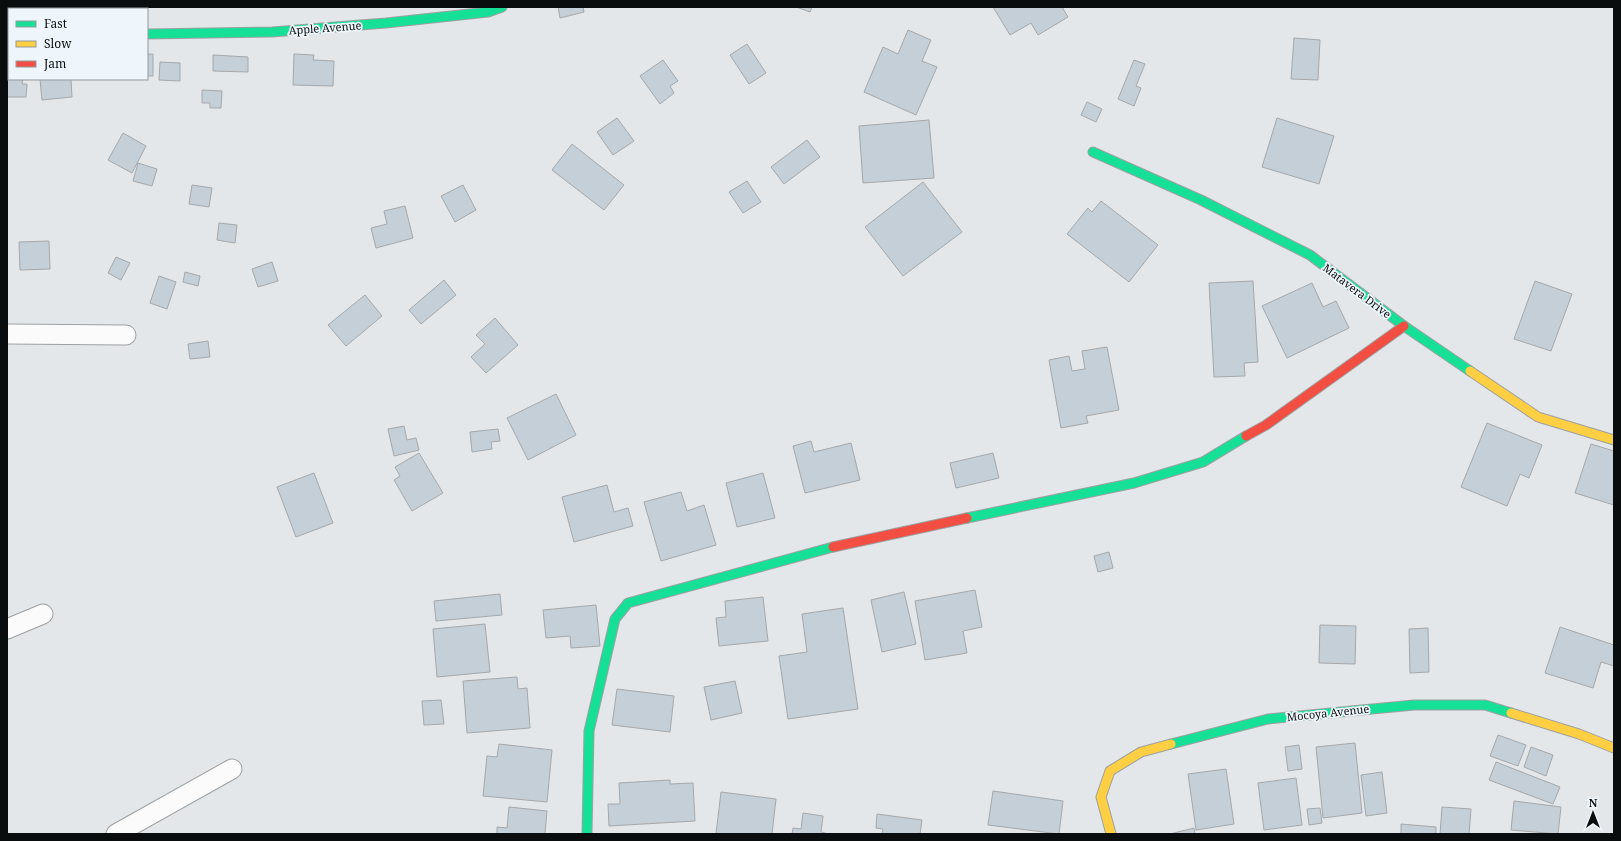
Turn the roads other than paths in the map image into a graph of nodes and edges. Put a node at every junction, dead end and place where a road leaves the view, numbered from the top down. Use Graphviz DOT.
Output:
graph roads {
  1 [pos="502,7"];
  2 [pos="148,34"];
  3 [pos="1093,152"];
  4 [pos="1404,326"];
  5 [pos="7,334"];
  6 [pos="126,334"];
  7 [pos="1614,440"];
  8 [pos="43,614"];
  9 [pos="7,629"];
  10 [pos="1614,748"];
  11 [pos="232,768"];
  12 [pos="116,834"];
  13 [pos="587,834"];
  14 [pos="1111,834"];
  1 -- 2 [label="street, Apple Avenue"];
  3 -- 4 [label="street, Matavera Drive"];
  4 -- 7 [label="street, Matavera Drive"];
  4 -- 13 [label="street"];
  5 -- 6 [label="street"];
  8 -- 9 [label="street"];
  10 -- 14 [label="street, Mocoya Avenue"];
  11 -- 12 [label="street"];
}
